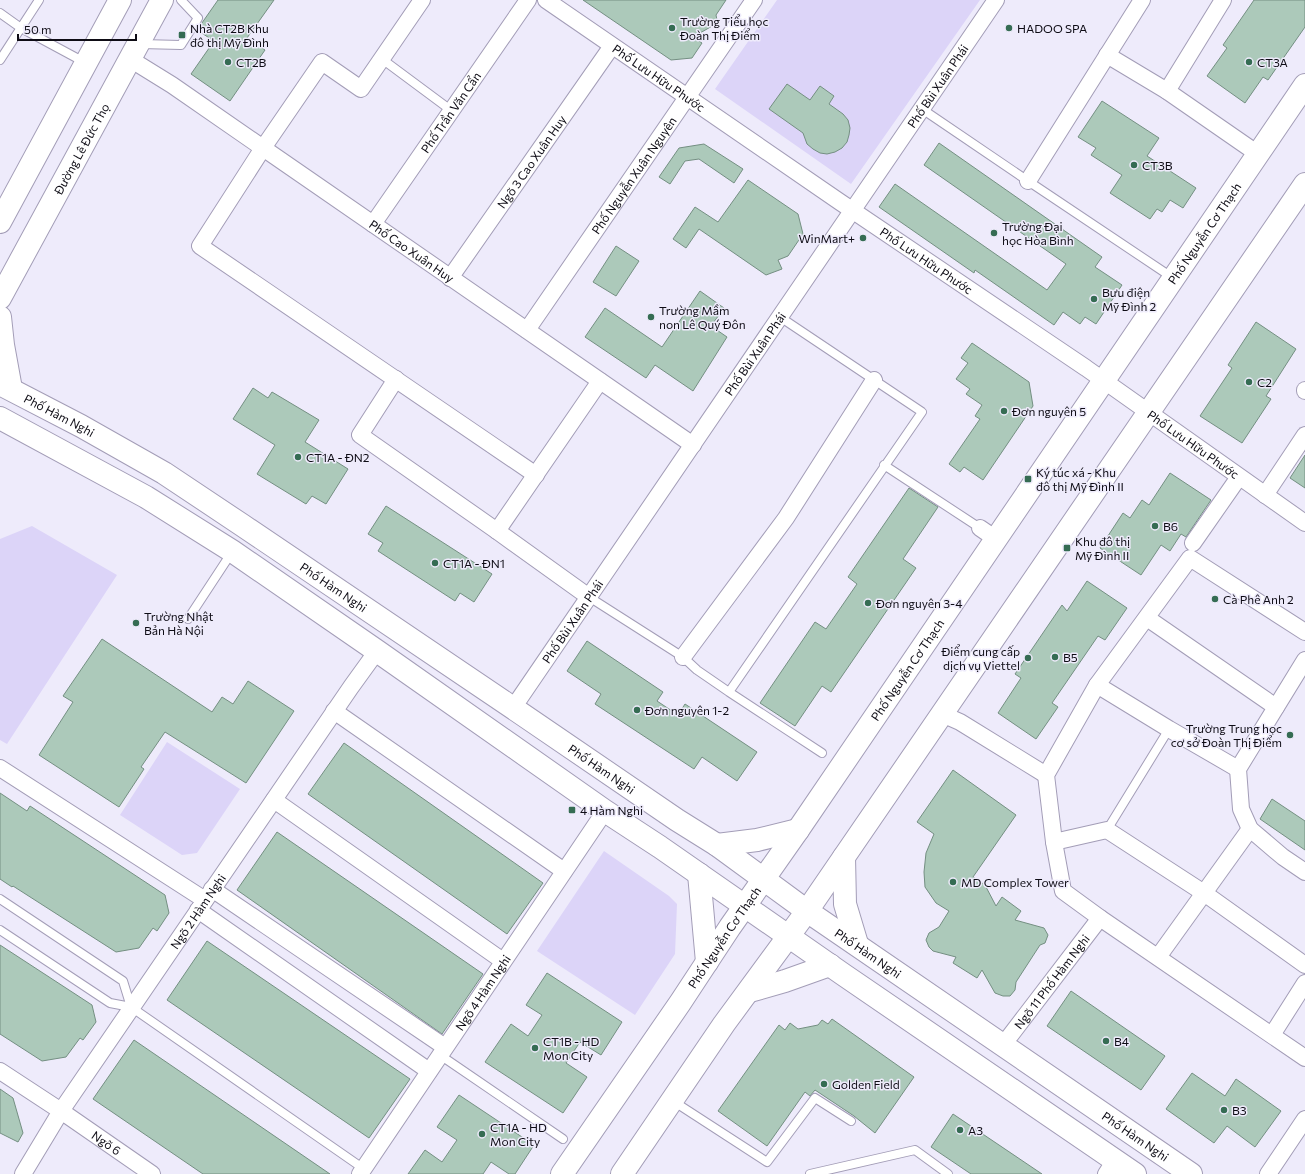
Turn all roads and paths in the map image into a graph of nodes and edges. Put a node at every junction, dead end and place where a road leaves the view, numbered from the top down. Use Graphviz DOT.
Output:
graph roads {
  1 [pos="39,0"];
  2 [pos="120,0"];
  3 [pos="162,0"];
  4 [pos="181,0"];
  5 [pos="422,0"];
  6 [pos="528,0"];
  7 [pos="546,0"];
  8 [pos="754,0"];
  9 [pos="996,0"];
  10 [pos="1142,0"];
  11 [pos="1223,0"];
  12 [pos="0,13"];
  13 [pos="21,28"];
  14 [pos="612,46"];
  15 [pos="134,51"];
  16 [pos="1107,55"];
  17 [pos="382,59"];
  18 [pos="0,60"];
  19 [pos="86,64"];
  20 [pos="1305,85"];
  21 [pos="1167,91"];
  22 [pos="687,97"];
  23 [pos="922,109"];
  24 [pos="452,111"];
  25 [pos="263,148"];
  26 [pos="1258,154"];
  27 [pos="1028,181"];
  28 [pos="1305,184"];
  29 [pos="853,211"];
  30 [pos="0,222"];
  31 [pos="373,224"];
  32 [pos="450,278"];
  33 [pos="1173,278"];
  34 [pos="0,298"];
  35 [pos="0,317"];
  36 [pos="780,317"];
  37 [pos="527,330"];
  38 [pos="396,379"];
  39 [pos="874,380"];
  40 [pos="600,381"];
  41 [pos="1103,381"];
  42 [pos="5,386"];
  43 [pos="1148,413"];
  44 [pos="2,421"];
  45 [pos="1305,435"];
  46 [pos="693,445"];
  47 [pos="884,465"];
  48 [pos="536,475"];
  49 [pos="1238,477"];
  50 [pos="1265,495"];
  51 [pos="1305,523"];
  52 [pos="497,531"];
  53 [pos="988,534"];
  54 [pos="1192,550"];
  55 [pos="232,551"];
  56 [pos="284,554"];
  57 [pos="270,577"];
  58 [pos="589,598"];
  59 [pos="1147,618"];
  60 [pos="188,619"];
  61 [pos="1305,632"];
  62 [pos="377,651"];
  63 [pos="683,657"];
  64 [pos="1305,660"];
  65 [pos="1097,685"];
  66 [pos="729,692"];
  67 [pos="1276,707"];
  68 [pos="513,708"];
  69 [pos="334,711"];
  70 [pos="942,714"];
  71 [pos="1169,729"];
  72 [pos="822,753"];
  73 [pos="0,768"];
  74 [pos="1238,769"];
  75 [pos="1046,775"];
  76 [pos="274,800"];
  77 [pos="605,811"];
  78 [pos="1250,829"];
  79 [pos="798,830"];
  80 [pos="1107,830"];
  81 [pos="1054,842"];
  82 [pos="717,845"];
  83 [pos="844,857"];
  84 [pos="564,871"];
  85 [pos="1305,872"];
  86 [pos="699,874"];
  87 [pos="764,879"];
  88 [pos="1204,893"];
  89 [pos="0,899"];
  90 [pos="205,900"];
  91 [pos="745,906"];
  92 [pos="807,910"];
  93 [pos="1100,918"];
  94 [pos="0,930"];
  95 [pos="789,937"];
  96 [pos="857,944"];
  97 [pos="1158,957"];
  98 [pos="503,961"];
  99 [pos="707,962"];
  100 [pos="830,965"];
  101 [pos="1305,965"];
  102 [pos="1305,983"];
  103 [pos="750,991"];
  104 [pos="131,1007"];
  105 [pos="1272,1035"];
  106 [pos="1002,1045"];
  107 [pos="443,1051"];
  108 [pos="1305,1058"];
  109 [pos="0,1071"];
  110 [pos="429,1071"];
  111 [pos="672,1100"];
  112 [pos="61,1111"];
  113 [pos="1305,1118"];
  114 [pos="850,1121"];
  115 [pos="563,1140"];
  116 [pos="1111,1167"];
  117 [pos="362,1171"];
  118 [pos="23,1174"];
  119 [pos="152,1174"];
  120 [pos="562,1174"];
  121 [pos="622,1174"];
  122 [pos="810,1174"];
  123 [pos="948,1174"];
  124 [pos="1135,1174"];
  125 [pos="1191,1174"];
  126 [pos="1268,1174"];
  1 -- 13 [label="lane"];
  2 -- 19 [label="main road"];
  3 -- 15 [label="main road, Đường Lê Đức Thọ"];
  4 -- 15 [label="lane"];
  5 -- 17 [label="street"];
  6 -- 24 [label="street, Phố Trần Văn Cẩn"];
  7 -- 14 [label="street, Phố Lưu Hữu Phước"];
  8 -- 22 [label="street, Phố Nguyễn Xuân Nguyên"];
  9 -- 23 [label="street, Phố Bùi Xuân Phái"];
  10 -- 16 [label="street"];
  11 -- 21 [label="street"];
  12 -- 13 [label="lane"];
  13 -- 18 [label="lane"];
  13 -- 19 [label="lane"];
  14 -- 22 [label="street, Phố Lưu Hữu Phước"];
  14 -- 32 [label="street, Ngõ 3 Cao Xuân Huy"];
  15 -- 25 [label="street, Phố Cao Xuân Huy"];
  15 -- 34 [label="main road, Đường Lê Đức Thọ"];
  16 -- 21 [label="street"];
  16 -- 27 [label="street"];
  17 -- 24 [label="lane"];
  17 -- 25 [label="street"];
  19 -- 30 [label="main road"];
  20 -- 26 [label="main road, Phố Nguyễn Cơ Thạch"];
  21 -- 26 [label="street"];
  22 -- 29 [label="street, Phố Lưu Hữu Phước"];
  22 -- 37 [label="street, Phố Nguyễn Xuân Nguyên"];
  23 -- 27 [label="lane"];
  23 -- 29 [label="street, Phố Bùi Xuân Phái"];
  24 -- 31 [label="street, Phố Trần Văn Cẩn"];
  25 -- 31 [label="street, Phố Cao Xuân Huy"];
  25 -- 38 [label="street"];
  26 -- 33 [label="main road, Phố Nguyễn Cơ Thạch"];
  27 -- 33 [label="lane"];
  28 -- 43 [label="main road"];
  29 -- 36 [label="street, Phố Bùi Xuân Phái"];
  29 -- 41 [label="street, Phố Lưu Hữu Phước"];
  31 -- 32 [label="street, Phố Cao Xuân Huy"];
  32 -- 37 [label="street, Phố Cao Xuân Huy"];
  33 -- 41 [label="main road, Phố Nguyễn Cơ Thạch"];
  35 -- 42 [label="main road"];
  36 -- 39 [label="lane"];
  36 -- 46 [label="street, Phố Bùi Xuân Phái"];
  37 -- 40 [label="street, Phố Cao Xuân Huy"];
  38 -- 48 [label="street"];
  38 -- 52 [label="street"];
  39 -- 47 [label="lane"];
  39 -- 63 [label="street"];
  40 -- 46 [label="street, Phố Cao Xuân Huy"];
  40 -- 48 [label="street"];
  41 -- 43 [label="street, Phố Lưu Hữu Phước"];
  41 -- 53 [label="main road, Phố Nguyễn Cơ Thạch"];
  42 -- 56 [label="main road, Phố Hàm Nghi"];
  43 -- 49 [label="street, Phố Lưu Hữu Phước"];
  43 -- 70 [label="main road"];
  44 -- 55 [label="main road"];
  45 -- 50 [label="street"];
  46 -- 58 [label="street, Phố Bùi Xuân Phái"];
  47 -- 53 [label="lane"];
  47 -- 66 [label="lane"];
  48 -- 52 [label="street"];
  49 -- 50 [label="street, Phố Lưu Hữu Phước"];
  49 -- 54 [label="street"];
  50 -- 51 [label="street, Phố Lưu Hữu Phước"];
  52 -- 58 [label="street"];
  53 -- 79 [label="main road, Phố Nguyễn Cơ Thạch"];
  54 -- 59 [label="street"];
  54 -- 61 [label="street"];
  55 -- 57 [label="main road"];
  55 -- 60 [label="lane"];
  56 -- 57 [label="main road"];
  56 -- 68 [label="main road, Phố Hàm Nghi"];
  57 -- 62 [label="main road"];
  58 -- 63 [label="lane"];
  58 -- 68 [label="street, Phố Bùi Xuân Phái"];
  59 -- 65 [label="street"];
  59 -- 67 [label="street"];
  62 -- 69 [label="street, Ngõ 2 Hàm Nghi"];
  62 -- 77 [label="main road"];
  63 -- 66 [label="lane"];
  64 -- 67 [label="street"];
  65 -- 71 [label="street"];
  65 -- 75 [label="street"];
  66 -- 72 [label="lane"];
  67 -- 74 [label="street"];
  68 -- 82 [label="main road, Phố Hàm Nghi"];
  69 -- 76 [label="street, Ngõ 2 Hàm Nghi"];
  69 -- 84 [label="street"];
  70 -- 75 [label="street"];
  70 -- 83 [label="main road"];
  71 -- 74 [label="street"];
  71 -- 80 [label="lane"];
  73 -- 90 [label="street"];
  74 -- 78 [label="street"];
  75 -- 81 [label="street"];
  76 -- 90 [label="street, Ngõ 2 Hàm Nghi"];
  76 -- 98 [label="street"];
  77 -- 84 [label="street, Ngõ 4 Hàm Nghi"];
  77 -- 86 [label="main road"];
  78 -- 85 [label="street"];
  78 -- 88 [label="street"];
  79 -- 82 [label="main road"];
  79 -- 87 [label="main road, Phố Nguyễn Cơ Thạch"];
  80 -- 81 [label="street"];
  80 -- 88 [label="street"];
  81 -- 93 [label="street"];
  82 -- 87 [label="main road, Phố Hàm Nghi"];
  83 -- 92 [label="main road"];
  83 -- 96 [label="main road"];
  84 -- 98 [label="street, Ngõ 4 Hàm Nghi"];
  86 -- 91 [label="main road"];
  86 -- 99 [label="main road"];
  87 -- 91 [label="main road, Phố Nguyễn Cơ Thạch"];
  87 -- 92 [label="main road, Phố Hàm Nghi"];
  88 -- 97 [label="street"];
  88 -- 101 [label="street"];
  89 -- 104 [label="lane"];
  90 -- 104 [label="street, Ngõ 2 Hàm Nghi"];
  90 -- 107 [label="street"];
  90 -- 110 [label="street"];
  91 -- 95 [label="main road"];
  91 -- 99 [label="main road, Phố Nguyễn Cơ Thạch"];
  92 -- 95 [label="main road"];
  92 -- 96 [label="main road, Phố Hàm Nghi"];
  93 -- 97 [label="street"];
  93 -- 106 [label="street, Ngõ 11 Phố Hàm Nghi"];
  94 -- 104 [label="lane"];
  95 -- 100 [label="main road"];
  95 -- 103 [label="main road"];
  96 -- 106 [label="main road, Phố Hàm Nghi"];
  97 -- 105 [label="street"];
  98 -- 107 [label="street, Ngõ 4 Hàm Nghi"];
  99 -- 120 [label="main road, Phố Nguyễn Cơ Thạch"];
  100 -- 103 [label="main road"];
  100 -- 116 [label="main road"];
  102 -- 105 [label="street"];
  103 -- 111 [label="main road"];
  104 -- 112 [label="street, Ngõ 2 Hàm Nghi"];
  104 -- 117 [label="lane"];
  105 -- 108 [label="street"];
  106 -- 125 [label="main road, Phố Hàm Nghi"];
  107 -- 110 [label="street, Ngõ 4 Hàm Nghi"];
  107 -- 115 [label="lane"];
  109 -- 112 [label="street"];
  110 -- 117 [label="street, Ngõ 4 Hàm Nghi"];
  111 -- 114 [label="lane"];
  111 -- 121 [label="main road"];
  112 -- 118 [label="street, Ngõ 2 Hàm Nghi"];
  112 -- 119 [label="street, Ngõ 6"];
  113 -- 126 [label="street"];
  116 -- 124 [label="main road"];
  122 -- 123 [label="lane"];
}
